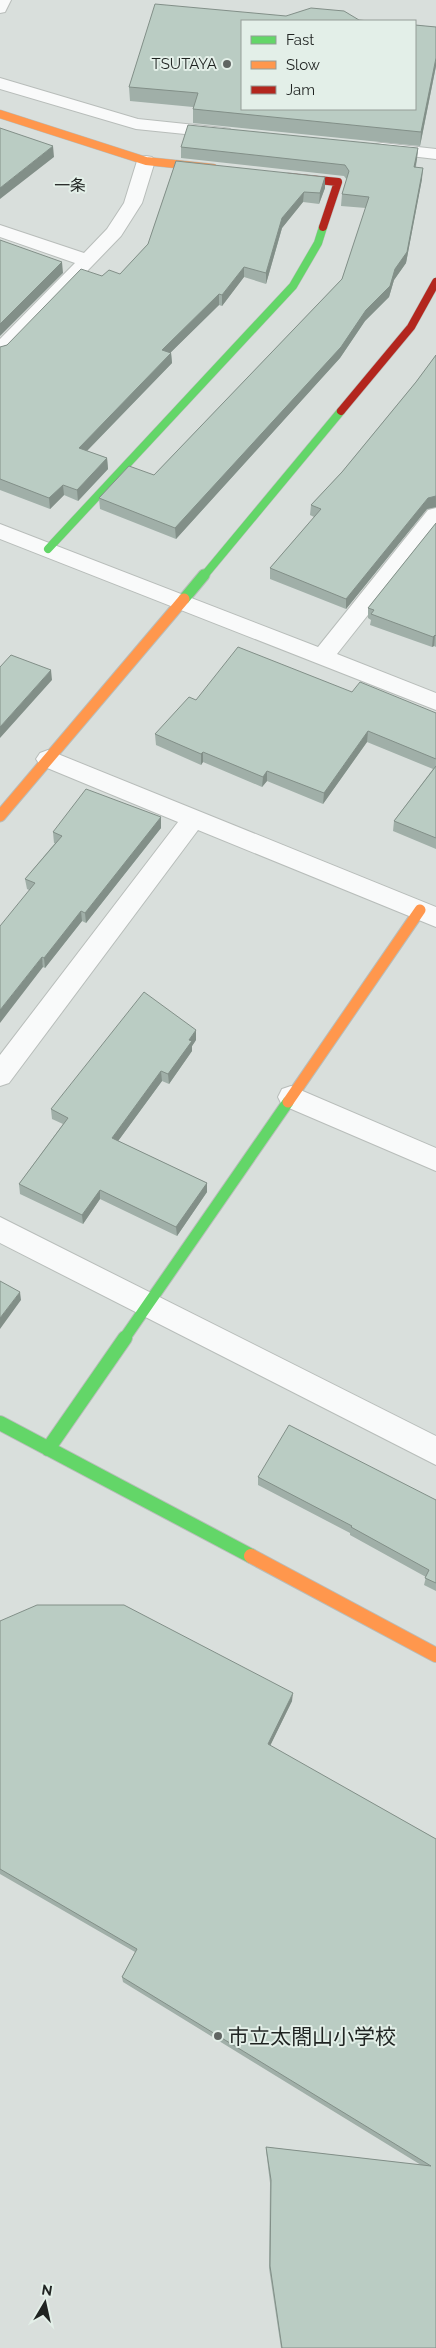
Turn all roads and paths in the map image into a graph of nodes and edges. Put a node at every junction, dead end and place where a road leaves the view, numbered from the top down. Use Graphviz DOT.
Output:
graph roads {
  1 [pos="4,0"];
  2 [pos="0,10"];
  3 [pos="0,83"];
  4 [pos="0,114"];
  5 [pos="242,134"];
  6 [pos="368,147"];
  7 [pos="436,154"];
  8 [pos="146,161"];
  9 [pos="223,169"];
  10 [pos="280,176"];
  11 [pos="0,231"];
  12 [pos="88,261"];
  13 [pos="436,282"];
  14 [pos="0,350"];
  15 [pos="435,519"];
  16 [pos="0,531"];
  17 [pos="48,549"];
  18 [pos="181,603"];
  19 [pos="322,656"];
  20 [pos="436,702"];
  21 [pos="48,759"];
  22 [pos="0,816"];
  23 [pos="194,818"];
  24 [pos="428,913"];
  25 [pos="0,1075"];
  26 [pos="291,1097"];
  27 [pos="436,1160"];
  28 [pos="0,1229"];
  29 [pos="148,1304"];
  30 [pos="0,1423"];
  31 [pos="48,1448"];
  32 [pos="436,1451"];
  33 [pos="436,1655"];
  1 -- 2 [label="lane"];
  3 -- 5 [label="street"];
  4 -- 8 [label="street"];
  6 -- 7 [label="street"];
  8 -- 9 [label="street"];
  8 -- 12 [label="street"];
  10 -- 17 [label="street"];
  11 -- 12 [label="street"];
  12 -- 14 [label="street"];
  13 -- 18 [label="street"];
  15 -- 19 [label="street"];
  16 -- 17 [label="street"];
  17 -- 18 [label="street"];
  18 -- 19 [label="street"];
  18 -- 21 [label="street"];
  19 -- 20 [label="street"];
  21 -- 22 [label="street"];
  21 -- 23 [label="street"];
  23 -- 24 [label="street"];
  23 -- 25 [label="street"];
  24 -- 26 [label="street"];
  26 -- 27 [label="street"];
  26 -- 29 [label="street"];
  28 -- 29 [label="street"];
  29 -- 31 [label="street"];
  29 -- 32 [label="street"];
  30 -- 31 [label="street"];
  31 -- 33 [label="street"];
}
